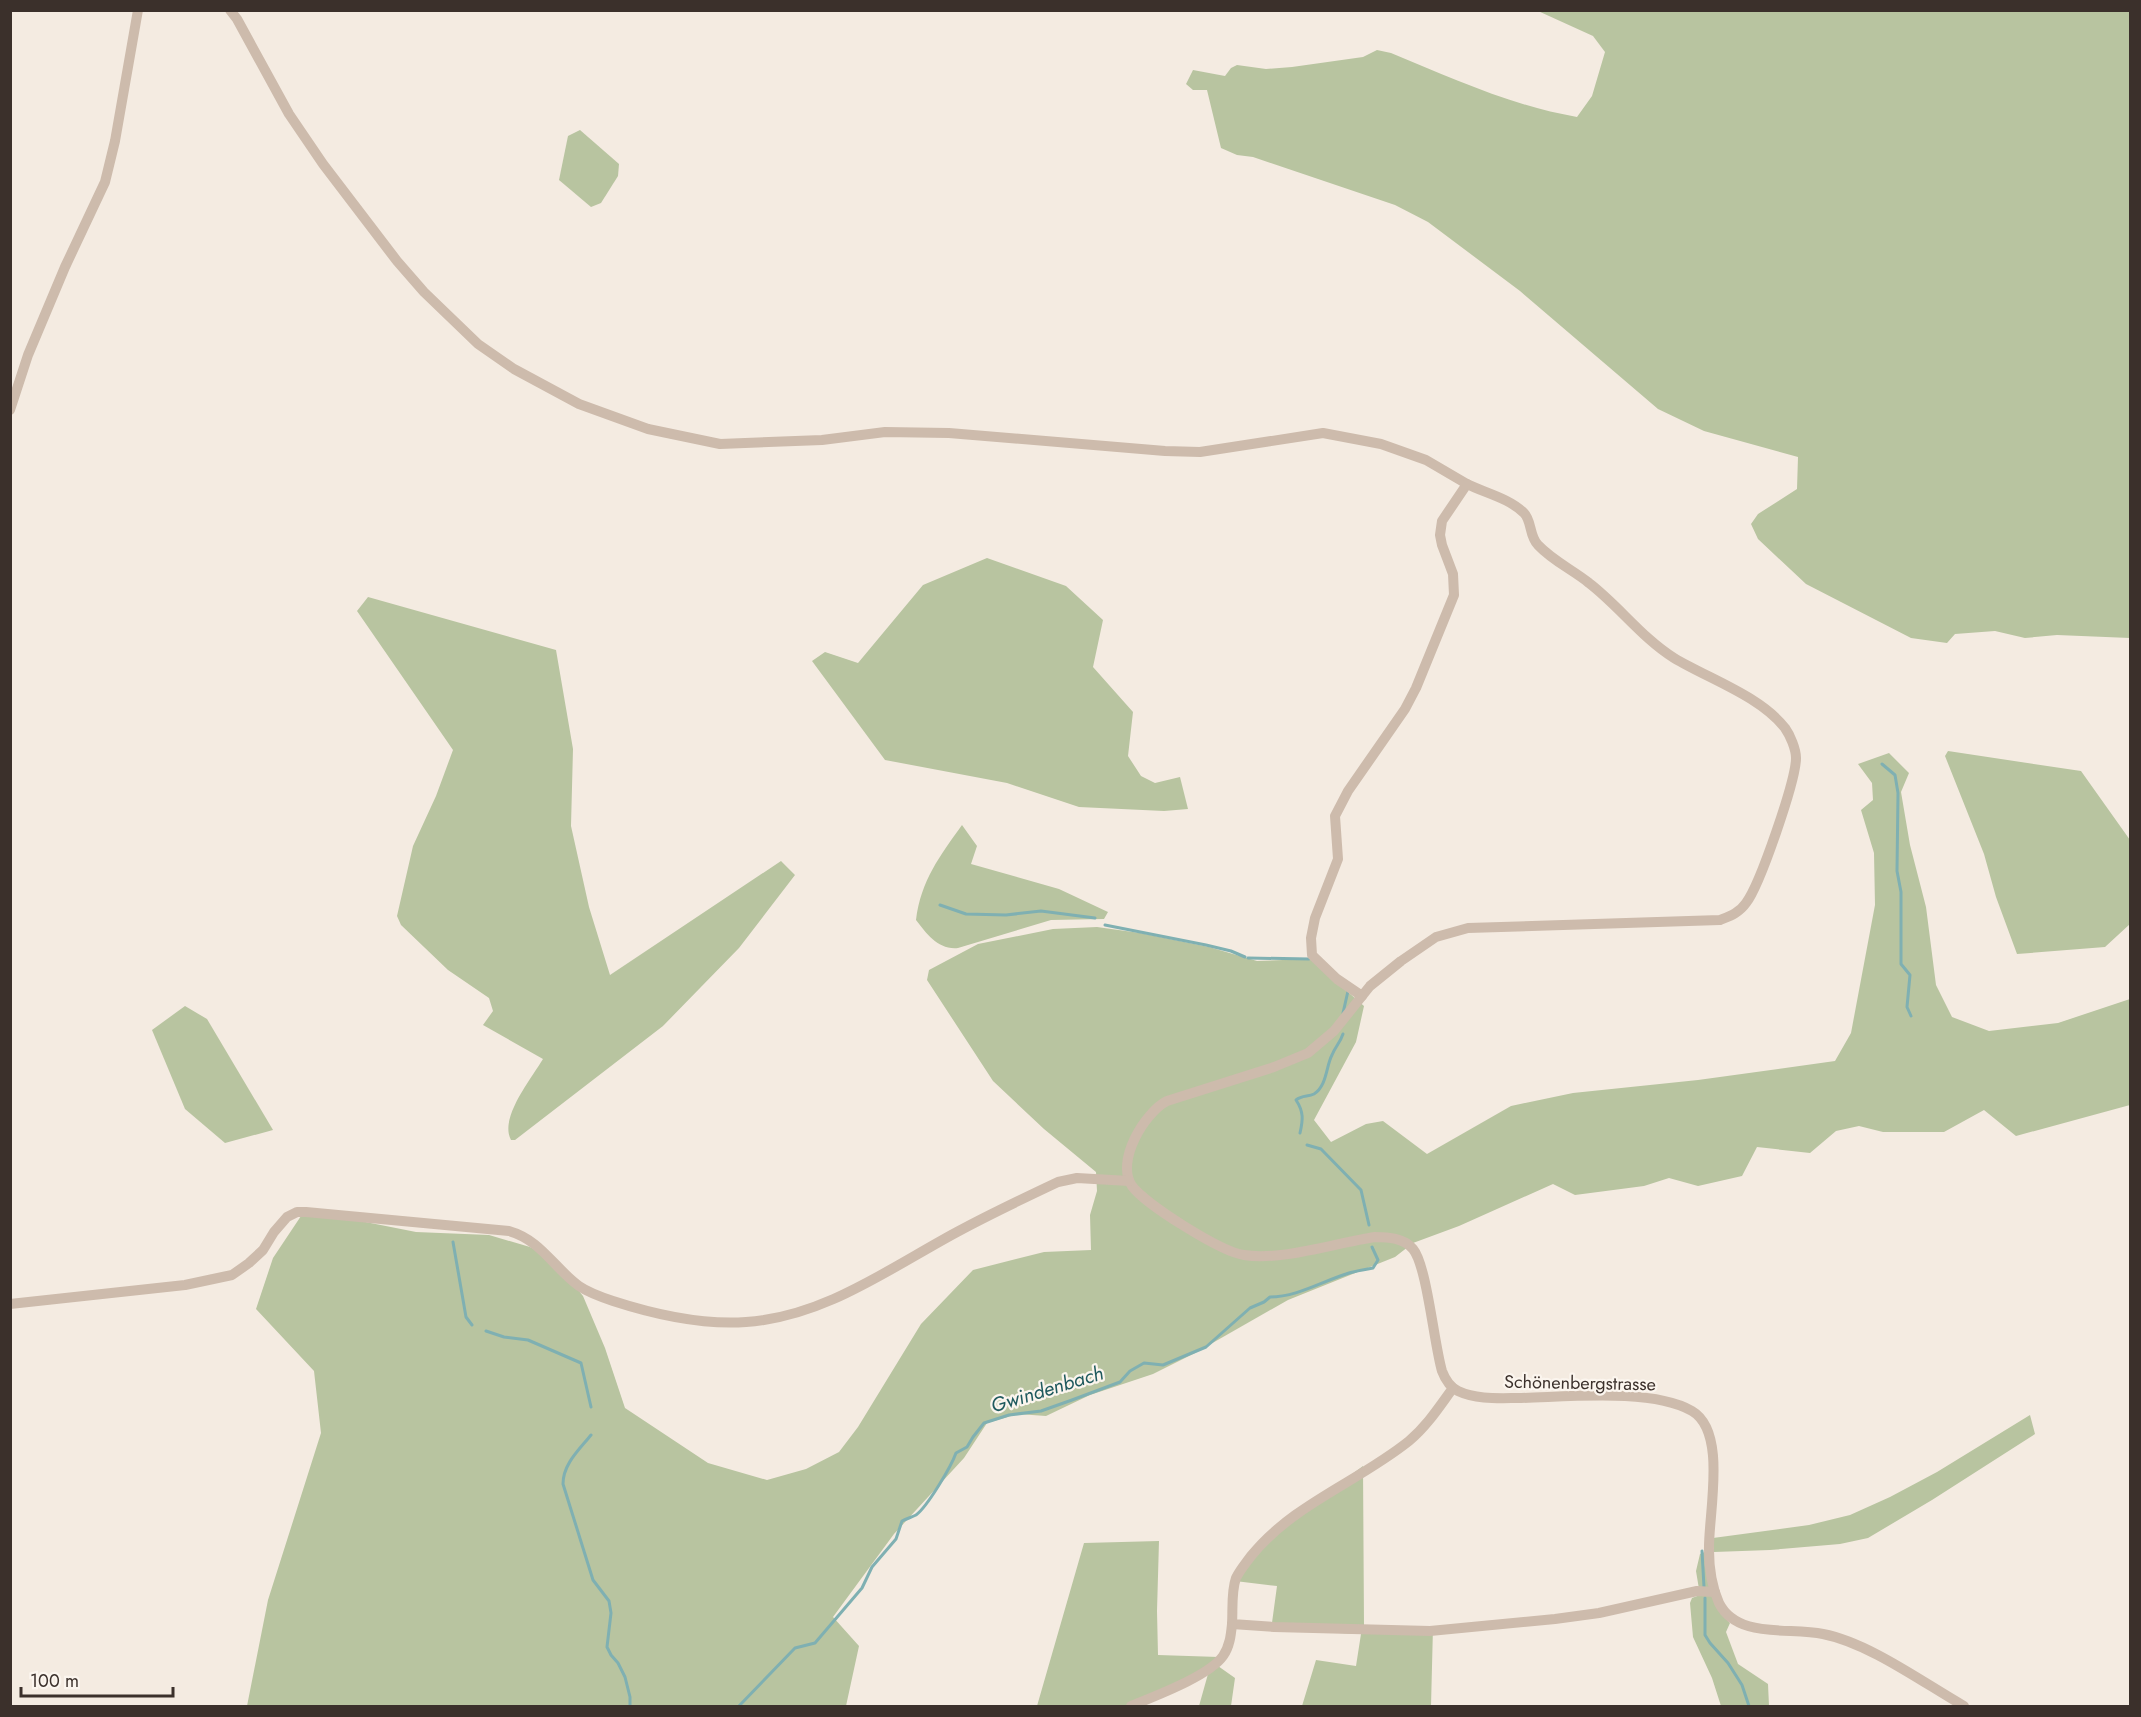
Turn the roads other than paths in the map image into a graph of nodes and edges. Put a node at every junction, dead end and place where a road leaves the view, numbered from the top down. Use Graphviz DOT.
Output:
graph roads {
  1 [pos="138,10"];
  2 [pos="230,10"];
  3 [pos="10,410"];
  4 [pos="1467,484"];
  5 [pos="1362,996"];
  6 [pos="1129,1181"];
  7 [pos="10,1304"];
  8 [pos="1453,1388"];
  9 [pos="1715,1592"];
  10 [pos="1232,1624"];
  11 [pos="1131,1707"];
  12 [pos="1964,1707"];
  1 -- 3 [label="street"];
  2 -- 4 [label="street"];
  4 -- 5 [label="street"];
  4 -- 5 [label="street"];
  5 -- 6 [label="street"];
  6 -- 7 [label="street"];
  6 -- 8 [label="street"];
  8 -- 9 [label="street, Schönenbergstrasse"];
  8 -- 10 [label="street"];
  9 -- 10 [label="street"];
  9 -- 12 [label="street, Schönenbergstrasse"];
  10 -- 11 [label="street"];
}
